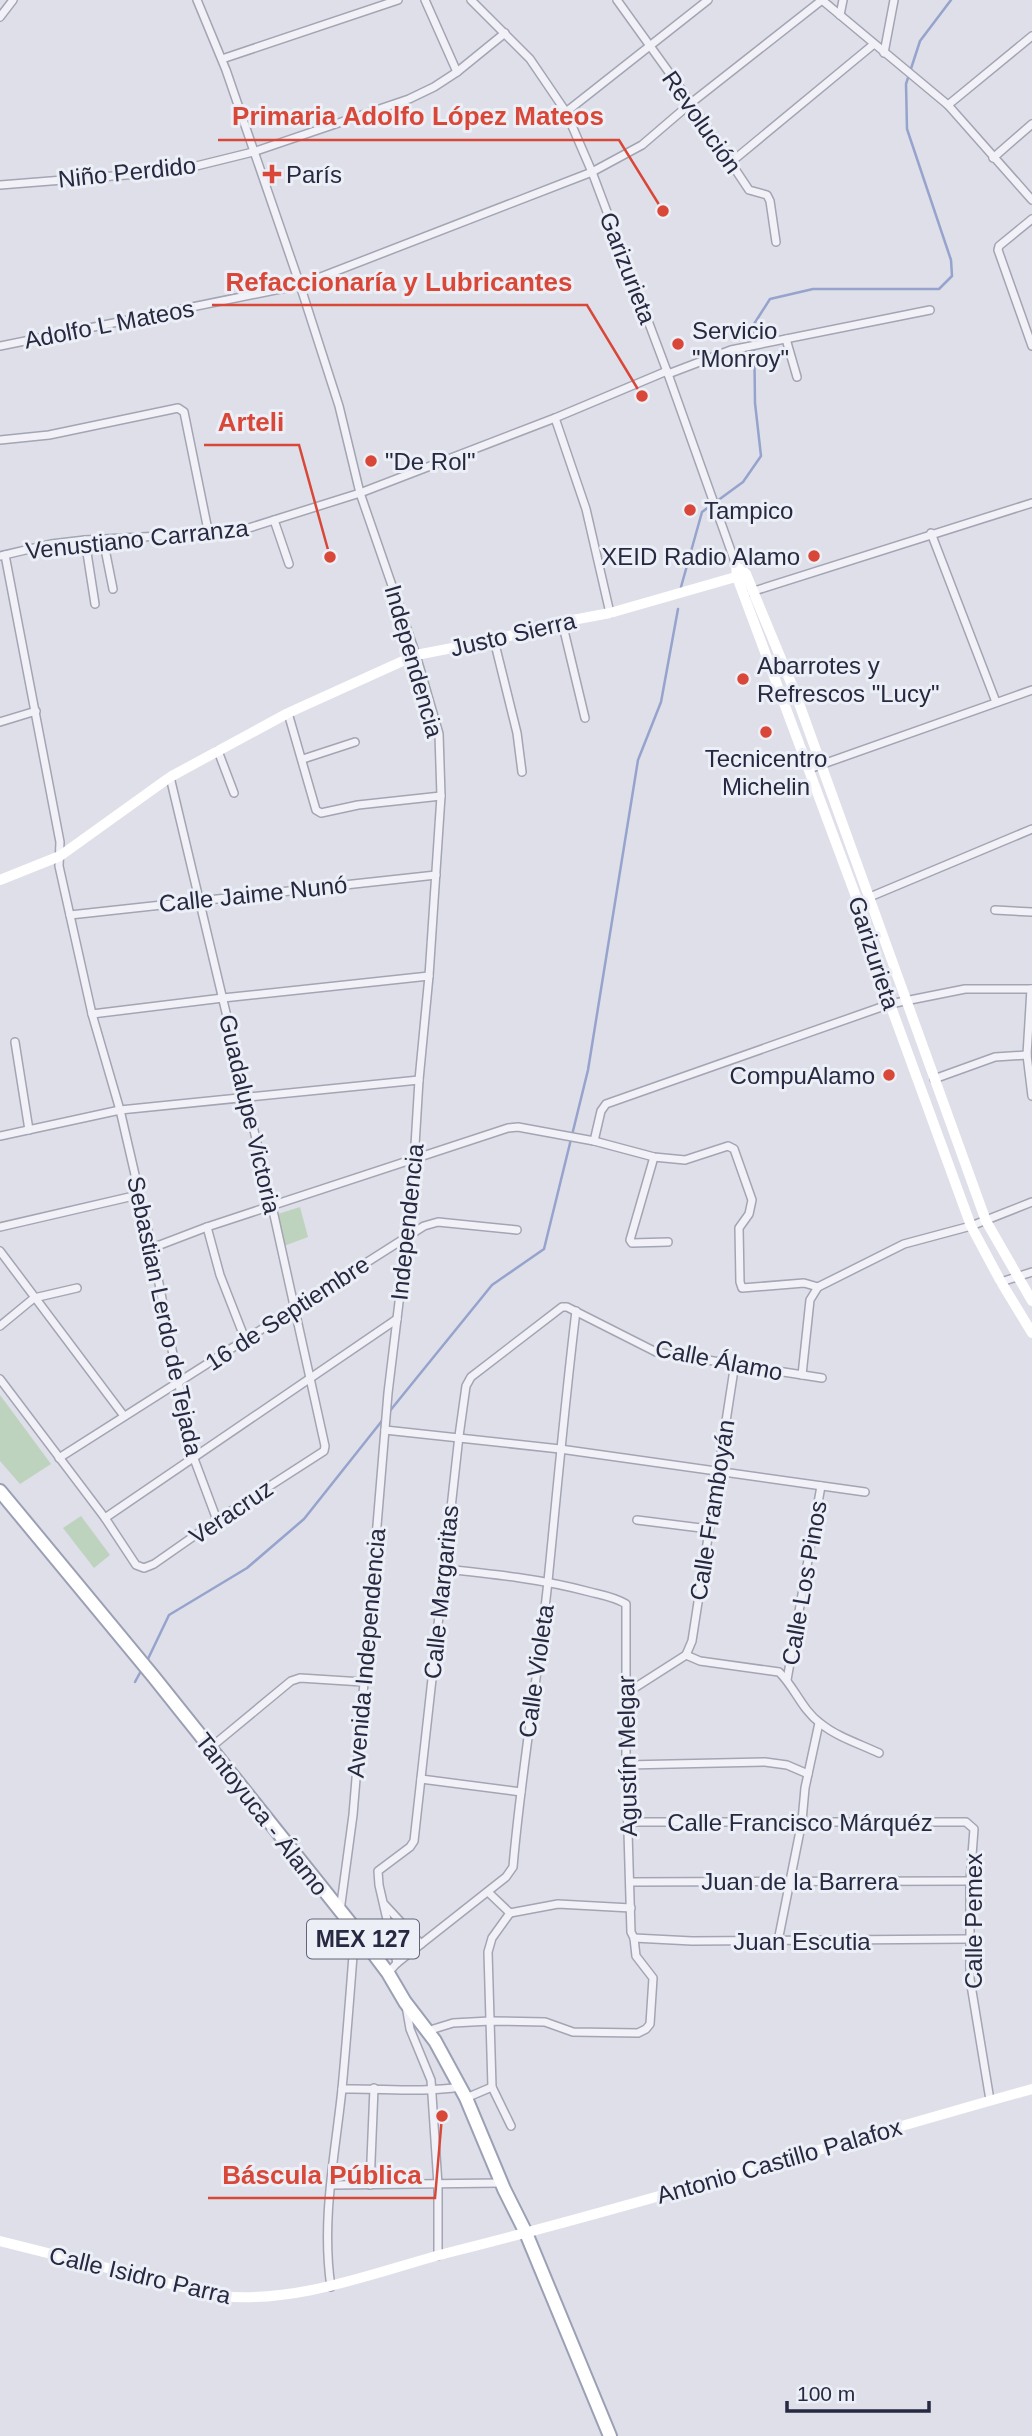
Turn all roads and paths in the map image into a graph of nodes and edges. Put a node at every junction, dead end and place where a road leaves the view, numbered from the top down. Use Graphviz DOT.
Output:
graph roads {
  1 [pos="13,0"];
  2 [pos="197,0"];
  3 [pos="398,0"];
  4 [pos="425,0"];
  5 [pos="471,0"];
  6 [pos="617,0"];
  7 [pos="708,0"];
  8 [pos="822,0"];
  9 [pos="843,0"];
  10 [pos="894,0"];
  11 [pos="840,15"];
  12 [pos="0,17"];
  13 [pos="505,33"];
  14 [pos="1032,36"];
  15 [pos="874,44"];
  16 [pos="649,47"];
  17 [pos="884,53"];
  18 [pos="222,59"];
  19 [pos="457,72"];
  20 [pos="691,103"];
  21 [pos="948,105"];
  22 [pos="566,112"];
  23 [pos="1032,124"];
  24 [pos="253,152"];
  25 [pos="993,158"];
  26 [pos="730,163"];
  27 [pos="592,172"];
  28 [pos="0,185"];
  29 [pos="1032,200"];
  30 [pos="1032,219"];
  31 [pos="776,242"];
  32 [pos="300,285"];
  33 [pos="930,310"];
  34 [pos="786,339"];
  35 [pos="0,346"];
  36 [pos="1032,346"];
  37 [pos="668,373"];
  38 [pos="797,377"];
  39 [pos="555,418"];
  40 [pos="0,440"];
  41 [pos="360,493"];
  42 [pos="1032,503"];
  43 [pos="274,520"];
  44 [pos="931,533"];
  45 [pos="209,535"];
  46 [pos="103,539"];
  47 [pos="85,540"];
  48 [pos="3,555"];
  49 [pos="289,564"];
  50 [pos="736,565"];
  51 [pos="741,575"];
  52 [pos="113,589"];
  53 [pos="748,593"];
  54 [pos="95,604"];
  55 [pos="610,613"];
  56 [pos="562,622"];
  57 [pos="494,640"];
  58 [pos="416,655"];
  59 [pos="1032,690"];
  60 [pos="996,702"];
  61 [pos="36,711"];
  62 [pos="288,713"];
  63 [pos="585,718"];
  64 [pos="0,722"];
  65 [pos="355,743"];
  66 [pos="218,751"];
  67 [pos="303,759"];
  68 [pos="815,767"];
  69 [pos="522,772"];
  70 [pos="170,777"];
  71 [pos="234,793"];
  72 [pos="441,796"];
  73 [pos="1032,829"];
  74 [pos="60,856"];
  75 [pos="436,876"];
  76 [pos="0,880"];
  77 [pos="869,897"];
  78 [pos="200,899"];
  79 [pos="858,902"];
  80 [pos="995,910"];
  81 [pos="1032,912"];
  82 [pos="70,915"];
  83 [pos="429,976"];
  84 [pos="1031,989"];
  85 [pos="223,998"];
  86 [pos="907,1000"];
  87 [pos="890,1004"];
  88 [pos="92,1014"];
  89 [pos="15,1042"];
  90 [pos="1027,1055"];
  91 [pos="934,1079"];
  92 [pos="419,1080"];
  93 [pos="1032,1096"];
  94 [pos="247,1098"];
  95 [pos="120,1110"];
  96 [pos="29,1130"];
  97 [pos="0,1136"];
  98 [pos="589,1141"];
  99 [pos="654,1157"];
  100 [pos="414,1160"];
  101 [pos="138,1195"];
  102 [pos="1032,1202"];
  103 [pos="272,1206"];
  104 [pos="986,1221"];
  105 [pos="971,1226"];
  106 [pos="0,1227"];
  107 [pos="207,1227"];
  108 [pos="517,1230"];
  109 [pos="408,1235"];
  110 [pos="668,1242"];
  111 [pos="152,1248"];
  112 [pos="0,1251"];
  113 [pos="1032,1272"];
  114 [pos="1017,1276"];
  115 [pos="1001,1282"];
  116 [pos="818,1287"];
  117 [pos="77,1288"];
  118 [pos="34,1298"];
  119 [pos="1032,1301"];
  120 [pos="562,1307"];
  121 [pos="295,1308"];
  122 [pos="576,1311"];
  123 [pos="397,1319"];
  124 [pos="0,1326"];
  125 [pos="1032,1333"];
  126 [pos="245,1339"];
  127 [pos="735,1363"];
  128 [pos="802,1375"];
  129 [pos="310,1376"];
  130 [pos="0,1378"];
  131 [pos="822,1378"];
  132 [pos="178,1382"];
  133 [pos="388,1393"];
  134 [pos="124,1416"];
  135 [pos="386,1427"];
  136 [pos="459,1436"];
  137 [pos="560,1448"];
  138 [pos="324,1451"];
  139 [pos="193,1456"];
  140 [pos="60,1458"];
  141 [pos="720,1471"];
  142 [pos="821,1486"];
  143 [pos="0,1491"];
  144 [pos="865,1492"];
  145 [pos="105,1518"];
  146 [pos="217,1520"];
  147 [pos="637,1520"];
  148 [pos="709,1529"];
  149 [pos="444,1569"];
  150 [pos="548,1583"];
  151 [pos="686,1655"];
  152 [pos="787,1680"];
  153 [pos="363,1682"];
  154 [pos="625,1694"];
  155 [pos="819,1723"];
  156 [pos="210,1748"];
  157 [pos="879,1753"];
  158 [pos="626,1765"];
  159 [pos="808,1774"];
  160 [pos="421,1779"];
  161 [pos="521,1792"];
  162 [pos="802,1821"];
  163 [pos="628,1822"];
  164 [pos="970,1825"];
  165 [pos="970,1881"];
  166 [pos="631,1882"];
  167 [pos="789,1882"];
  168 [pos="488,1892"];
  169 [pos="385,1905"];
  170 [pos="631,1908"];
  171 [pos="340,1912"];
  172 [pos="510,1913"];
  173 [pos="355,1929"];
  174 [pos="634,1938"];
  175 [pos="970,1939"];
  176 [pos="779,1941"];
  177 [pos="421,1944"];
  178 [pos="393,1968"];
  179 [pos="405,2002"];
  180 [pos="490,2021"];
  181 [pos="427,2031"];
  182 [pos="492,2087"];
  183 [pos="374,2088"];
  184 [pos="342,2089"];
  185 [pos="1032,2089"];
  186 [pos="431,2091"];
  187 [pos="463,2093"];
  188 [pos="990,2100"];
  189 [pos="511,2126"];
  190 [pos="501,2183"];
  191 [pos="331,2185"];
  192 [pos="370,2185"];
  193 [pos="438,2185"];
  194 [pos="526,2233"];
  195 [pos="0,2241"];
  196 [pos="438,2256"];
  197 [pos="331,2287"];
  198 [pos="610,2436"];
  1 -- 12 [label="street"];
  2 -- 18 [label="street, Independencia"];
  3 -- 18 [label="street"];
  4 -- 19 [label="street"];
  5 -- 13 [label="street, Garizurieta"];
  6 -- 16 [label="street, Revolución"];
  7 -- 16 [label="street"];
  8 -- 11 [label="street"];
  8 -- 20 [label="street, Adolfo L Mateos"];
  9 -- 11 [label="street"];
  10 -- 17 [label="street"];
  11 -- 15 [label="street"];
  13 -- 19 [label="street, Niño Perdido"];
  13 -- 22 [label="street, Garizurieta"];
  14 -- 21 [label="street"];
  15 -- 17 [label="street"];
  15 -- 26 [label="street"];
  16 -- 20 [label="street, Revolución"];
  16 -- 22 [label="street"];
  17 -- 21 [label="street"];
  18 -- 24 [label="street, Independencia"];
  19 -- 24 [label="street, Niño Perdido"];
  20 -- 26 [label="street, Revolución"];
  20 -- 27 [label="street, Adolfo L Mateos"];
  21 -- 25 [label="street"];
  22 -- 27 [label="street, Garizurieta"];
  23 -- 25 [label="street"];
  24 -- 28 [label="street, Niño Perdido"];
  24 -- 32 [label="street, Independencia"];
  25 -- 29 [label="street"];
  26 -- 31 [label="street, Revolución"];
  27 -- 32 [label="street, Adolfo L Mateos"];
  27 -- 37 [label="street, Garizurieta"];
  30 -- 36 [label="street"];
  32 -- 35 [label="street, Adolfo L Mateos"];
  32 -- 41 [label="street, Independencia"];
  33 -- 34 [label="street, Venustiano Carranza"];
  34 -- 37 [label="street, Venustiano Carranza"];
  34 -- 38 [label="street"];
  37 -- 39 [label="street, Venustiano Carranza"];
  37 -- 50 [label="street, Garizurieta"];
  39 -- 41 [label="street, Venustiano Carranza"];
  39 -- 55 [label="street"];
  40 -- 45 [label="street"];
  41 -- 43 [label="street, Venustiano Carranza"];
  41 -- 58 [label="street, Independencia"];
  42 -- 44 [label="street"];
  43 -- 45 [label="street, Venustiano Carranza"];
  43 -- 49 [label="street"];
  44 -- 53 [label="street"];
  44 -- 60 [label="street"];
  45 -- 46 [label="street, Venustiano Carranza"];
  46 -- 47 [label="street, Venustiano Carranza"];
  46 -- 52 [label="street"];
  47 -- 48 [label="street, Venustiano Carranza"];
  47 -- 54 [label="street"];
  48 -- 61 [label="street"];
  50 -- 51 [label="main road, Garizurieta"];
  51 -- 53 [label="main road, Garizurieta"];
  51 -- 55 [label="main road, Justo Sierra"];
  53 -- 68 [label="main road, Garizurieta"];
  55 -- 56 [label="main road, Justo Sierra"];
  56 -- 57 [label="main road, Justo Sierra"];
  56 -- 63 [label="street"];
  57 -- 58 [label="main road, Justo Sierra"];
  57 -- 69 [label="street"];
  58 -- 62 [label="main road, Justo Sierra"];
  58 -- 72 [label="street, Independencia"];
  59 -- 60 [label="street"];
  60 -- 68 [label="street"];
  61 -- 64 [label="street"];
  61 -- 74 [label="street"];
  62 -- 66 [label="main road, Justo Sierra"];
  62 -- 67 [label="street"];
  65 -- 67 [label="street"];
  66 -- 70 [label="main road, Justo Sierra"];
  66 -- 71 [label="street"];
  67 -- 72 [label="street"];
  68 -- 77 [label="main road, Garizurieta"];
  68 -- 79 [label="main road, Garizurieta"];
  70 -- 74 [label="main road, Justo Sierra"];
  70 -- 78 [label="street, Guadalupe Victoria"];
  72 -- 75 [label="street, Independencia"];
  73 -- 77 [label="street"];
  74 -- 76 [label="main road, Justo Sierra"];
  74 -- 82 [label="street, Sebastian Lerdo de Tejada"];
  75 -- 78 [label="street, Calle Jaime Nunó"];
  75 -- 83 [label="street, Independencia"];
  77 -- 79 [label="street"];
  77 -- 86 [label="main road, Garizurieta"];
  78 -- 82 [label="street, Calle Jaime Nunó"];
  78 -- 85 [label="street, Guadalupe Victoria"];
  79 -- 87 [label="main road, Garizurieta"];
  80 -- 81 [label="street"];
  82 -- 88 [label="street, Sebastian Lerdo de Tejada"];
  83 -- 85 [label="street"];
  83 -- 92 [label="street, Independencia"];
  84 -- 86 [label="street"];
  84 -- 90 [label="street"];
  85 -- 88 [label="street"];
  85 -- 94 [label="street, Guadalupe Victoria"];
  86 -- 87 [label="street"];
  86 -- 91 [label="main road, Garizurieta"];
  87 -- 98 [label="street"];
  87 -- 105 [label="main road, Garizurieta"];
  88 -- 95 [label="street, Sebastian Lerdo de Tejada"];
  89 -- 96 [label="street"];
  90 -- 91 [label="street"];
  90 -- 93 [label="street"];
  91 -- 104 [label="main road, Garizurieta"];
  92 -- 94 [label="street"];
  92 -- 100 [label="street, Independencia"];
  94 -- 95 [label="street"];
  94 -- 103 [label="street, Guadalupe Victoria"];
  95 -- 96 [label="street"];
  95 -- 101 [label="street, Sebastian Lerdo de Tejada"];
  96 -- 97 [label="street"];
  98 -- 99 [label="street"];
  98 -- 100 [label="street"];
  99 -- 110 [label="street"];
  99 -- 116 [label="street"];
  100 -- 103 [label="street"];
  100 -- 109 [label="street, Independencia"];
  101 -- 106 [label="street"];
  101 -- 111 [label="street, Sebastian Lerdo de Tejada"];
  102 -- 104 [label="street"];
  103 -- 107 [label="street"];
  103 -- 121 [label="street, Guadalupe Victoria"];
  104 -- 105 [label="street"];
  104 -- 114 [label="main road, Garizurieta"];
  105 -- 115 [label="main road, Garizurieta"];
  105 -- 116 [label="street"];
  107 -- 111 [label="street"];
  107 -- 126 [label="street"];
  108 -- 109 [label="street, 16 de Septiembre"];
  109 -- 121 [label="street, 16 de Septiembre"];
  109 -- 123 [label="street, Independencia"];
  111 -- 132 [label="street, Sebastian Lerdo de Tejada"];
  112 -- 118 [label="street"];
  113 -- 114 [label="street"];
  114 -- 115 [label="street"];
  114 -- 119 [label="main road, Garizurieta"];
  115 -- 125 [label="main road, Garizurieta"];
  116 -- 128 [label="street"];
  117 -- 118 [label="street"];
  118 -- 124 [label="street"];
  118 -- 134 [label="street"];
  120 -- 122 [label="street, Calle Álamo"];
  120 -- 136 [label="street, Calle Margaritas"];
  121 -- 126 [label="street, 16 de Septiembre"];
  121 -- 129 [label="street, Guadalupe Victoria"];
  122 -- 127 [label="street, Calle Álamo"];
  122 -- 137 [label="street, Calle Violeta"];
  123 -- 129 [label="street"];
  123 -- 133 [label="street, Independencia"];
  126 -- 132 [label="street, 16 de Septiembre"];
  127 -- 128 [label="street, Calle Álamo"];
  127 -- 141 [label="street, Calle Framboyán"];
  128 -- 131 [label="street, Calle Álamo"];
  129 -- 138 [label="street, Guadalupe Victoria"];
  129 -- 139 [label="street"];
  130 -- 140 [label="street"];
  132 -- 134 [label="street, 16 de Septiembre"];
  132 -- 139 [label="street, Sebastian Lerdo de Tejada"];
  133 -- 135 [label="street, Avenida Independencia"];
  134 -- 140 [label="street, 16 de Septiembre"];
  135 -- 136 [label="street"];
  135 -- 153 [label="street, Avenida Independencia"];
  136 -- 137 [label="street"];
  136 -- 149 [label="street, Calle Margaritas"];
  137 -- 141 [label="street"];
  137 -- 150 [label="street, Calle Violeta"];
  138 -- 146 [label="street, Veracruz"];
  139 -- 145 [label="street"];
  139 -- 146 [label="street, Sebastian Lerdo de Tejada"];
  140 -- 145 [label="street"];
  141 -- 142 [label="street"];
  141 -- 148 [label="street, Calle Framboyán"];
  142 -- 144 [label="street"];
  142 -- 152 [label="street, Calle Los Pinos"];
  143 -- 156 [label="main road, Tantoyuca - Álamo / MEX 127"];
  145 -- 146 [label="street, Veracruz"];
  147 -- 148 [label="street"];
  148 -- 151 [label="street, Calle Framboyán"];
  149 -- 150 [label="street"];
  149 -- 160 [label="street, Calle Margaritas"];
  150 -- 154 [label="street, Agustín Melgar"];
  150 -- 161 [label="street, Calle Violeta"];
  151 -- 152 [label="street"];
  151 -- 154 [label="street"];
  152 -- 155 [label="street"];
  153 -- 156 [label="street"];
  153 -- 171 [label="street, Avenida Independencia"];
  154 -- 158 [label="street, Agustín Melgar"];
  155 -- 157 [label="street"];
  155 -- 159 [label="street"];
  156 -- 171 [label="main road, Tantoyuca - Álamo / MEX 127"];
  158 -- 159 [label="street"];
  158 -- 163 [label="street, Agustín Melgar"];
  159 -- 162 [label="street"];
  160 -- 161 [label="street"];
  160 -- 169 [label="street, Calle Margaritas"];
  161 -- 168 [label="street, Calle Violeta"];
  162 -- 163 [label="street, Calle Francisco Márquéz"];
  162 -- 164 [label="street, Calle Francisco Márquéz"];
  162 -- 167 [label="street"];
  163 -- 166 [label="street, Agustín Melgar"];
  164 -- 165 [label="street, Calle Pemex"];
  165 -- 167 [label="street, Juan de la Barrera"];
  165 -- 175 [label="street, Calle Pemex"];
  166 -- 167 [label="street, Juan de la Barrera"];
  166 -- 170 [label="street, Agustín Melgar"];
  167 -- 176 [label="street"];
  168 -- 172 [label="street"];
  168 -- 177 [label="street, Calle Violeta"];
  169 -- 177 [label="street"];
  169 -- 178 [label="street, Calle Margaritas"];
  170 -- 172 [label="street"];
  170 -- 174 [label="street, Agustín Melgar"];
  171 -- 173 [label="main road, Tantoyuca - Álamo / MEX 127"];
  172 -- 180 [label="street"];
  173 -- 178 [label="main road, Tantoyuca - Álamo / MEX 127"];
  173 -- 184 [label="street"];
  174 -- 176 [label="street, Juan Escutia"];
  174 -- 180 [label="street, Agustín Melgar"];
  175 -- 176 [label="street, Juan Escutia"];
  175 -- 188 [label="street, Calle Pemex"];
  177 -- 178 [label="street, Calle Violeta"];
  178 -- 179 [label="main road, Tantoyuca - Álamo / MEX 127"];
  179 -- 181 [label="main road, Tantoyuca - Álamo / MEX 127"];
  179 -- 186 [label="street"];
  180 -- 181 [label="street"];
  180 -- 182 [label="street"];
  181 -- 187 [label="main road, Tantoyuca - Álamo / MEX 127"];
  182 -- 187 [label="street"];
  182 -- 189 [label="street"];
  183 -- 184 [label="street"];
  183 -- 186 [label="street"];
  183 -- 192 [label="street"];
  184 -- 191 [label="street"];
  185 -- 188 [label="main road, Antonio Castillo Palafox"];
  186 -- 187 [label="street"];
  186 -- 193 [label="street"];
  187 -- 190 [label="main road, Tantoyuca - Álamo / MEX 127"];
  188 -- 194 [label="main road, Antonio Castillo Palafox"];
  190 -- 193 [label="street"];
  190 -- 194 [label="main road, Tantoyuca - Álamo / MEX 127"];
  191 -- 192 [label="street"];
  191 -- 197 [label="street"];
  192 -- 193 [label="street"];
  193 -- 196 [label="street"];
  194 -- 196 [label="main road, Calle Isidro Parra"];
  194 -- 198 [label="main road, MEX 127"];
  195 -- 197 [label="main road, Calle Isidro Parra"];
  196 -- 197 [label="main road, Calle Isidro Parra"];
}
